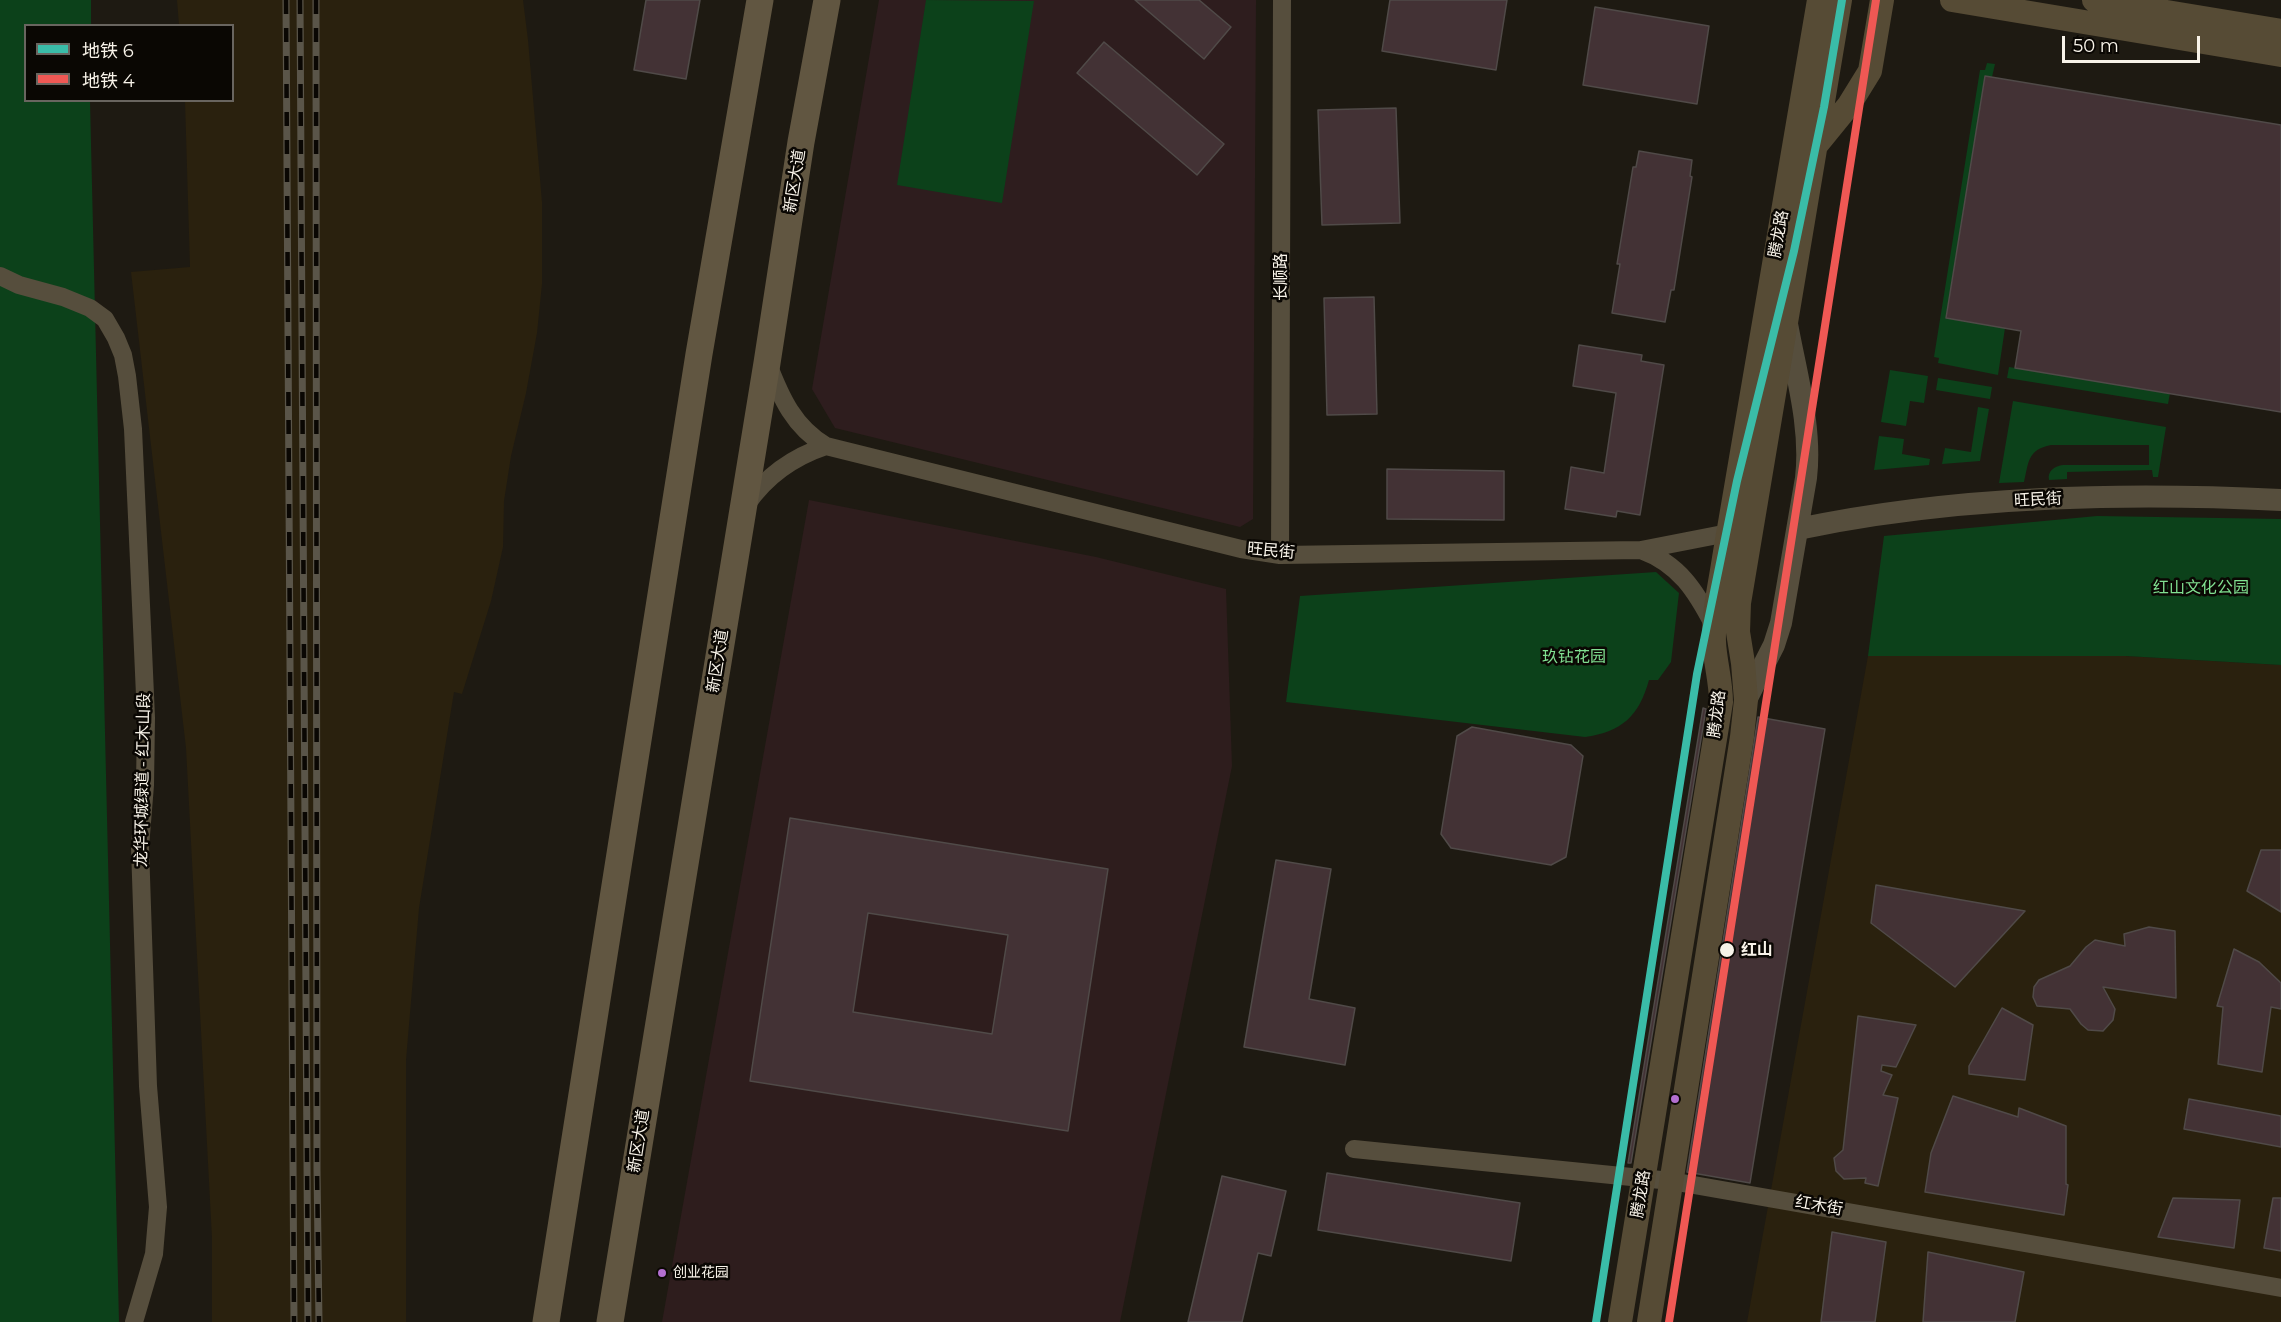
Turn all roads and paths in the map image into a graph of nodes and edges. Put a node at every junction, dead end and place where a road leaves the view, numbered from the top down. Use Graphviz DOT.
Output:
graph roads {
  1 [pos="760,0"];
  2 [pos="827,0"];
  3 [pos="1282,0"];
  4 [pos="1819,0"];
  5 [pos="1840,0"];
  6 [pos="1882,0"];
  7 [pos="1952,0"];
  8 [pos="2094,0"];
  9 [pos="2281,31"];
  10 [pos="2281,55"];
  11 [pos="1816,145"];
  12 [pos="0,276"];
  13 [pos="1786,319"];
  14 [pos="767,363"];
  15 [pos="826,446"];
  16 [pos="2281,500"];
  17 [pos="743,510"];
  18 [pos="1798,529"];
  19 [pos="1728,533"];
  20 [pos="1641,550"];
  21 [pos="1280,555"];
  22 [pos="1714,626"];
  23 [pos="1746,700"];
  24 [pos="1354,1149"];
  25 [pos="1644,1178"];
  26 [pos="1671,1181"];
  27 [pos="2281,1288"];
  28 [pos="134,1322"];
  29 [pos="546,1322"];
  30 [pos="610,1322"];
  31 [pos="1620,1322"];
  32 [pos="1649,1322"];
  1 -- 29 [label="main road"];
  2 -- 14 [label="main road, 新区大道"];
  3 -- 21 [label="street, 长顺路"];
  4 -- 19 [label="main road, 腾龙路"];
  5 -- 11 [label="main road, 腾龙路"];
  6 -- 11 [label="main road"];
  7 -- 10 [label="main road"];
  8 -- 9 [label="main road"];
  11 -- 13 [label="main road, 腾龙路"];
  12 -- 28 [label="street, 龙华环城绿道 - 红木山段"];
  13 -- 18 [label="street"];
  13 -- 23 [label="main road, 腾龙路"];
  14 -- 15 [label="street"];
  14 -- 17 [label="main road, 新区大道"];
  15 -- 17 [label="street"];
  15 -- 21 [label="street, 旺民街"];
  16 -- 18 [label="street, 旺民街"];
  17 -- 30 [label="main road, 新区大道"];
  18 -- 23 [label="street"];
  19 -- 20 [label="street, 旺民街"];
  19 -- 22 [label="main road, 腾龙路"];
  20 -- 21 [label="street, 旺民街"];
  20 -- 22 [label="street"];
  22 -- 25 [label="main road, 腾龙路"];
  23 -- 26 [label="main road, 腾龙路"];
  24 -- 25 [label="street, 红木街"];
  25 -- 26 [label="street, 红木街"];
  25 -- 31 [label="main road, 腾龙路"];
  26 -- 27 [label="street, 红木街"];
  26 -- 32 [label="main road, 腾龙路"];
}
